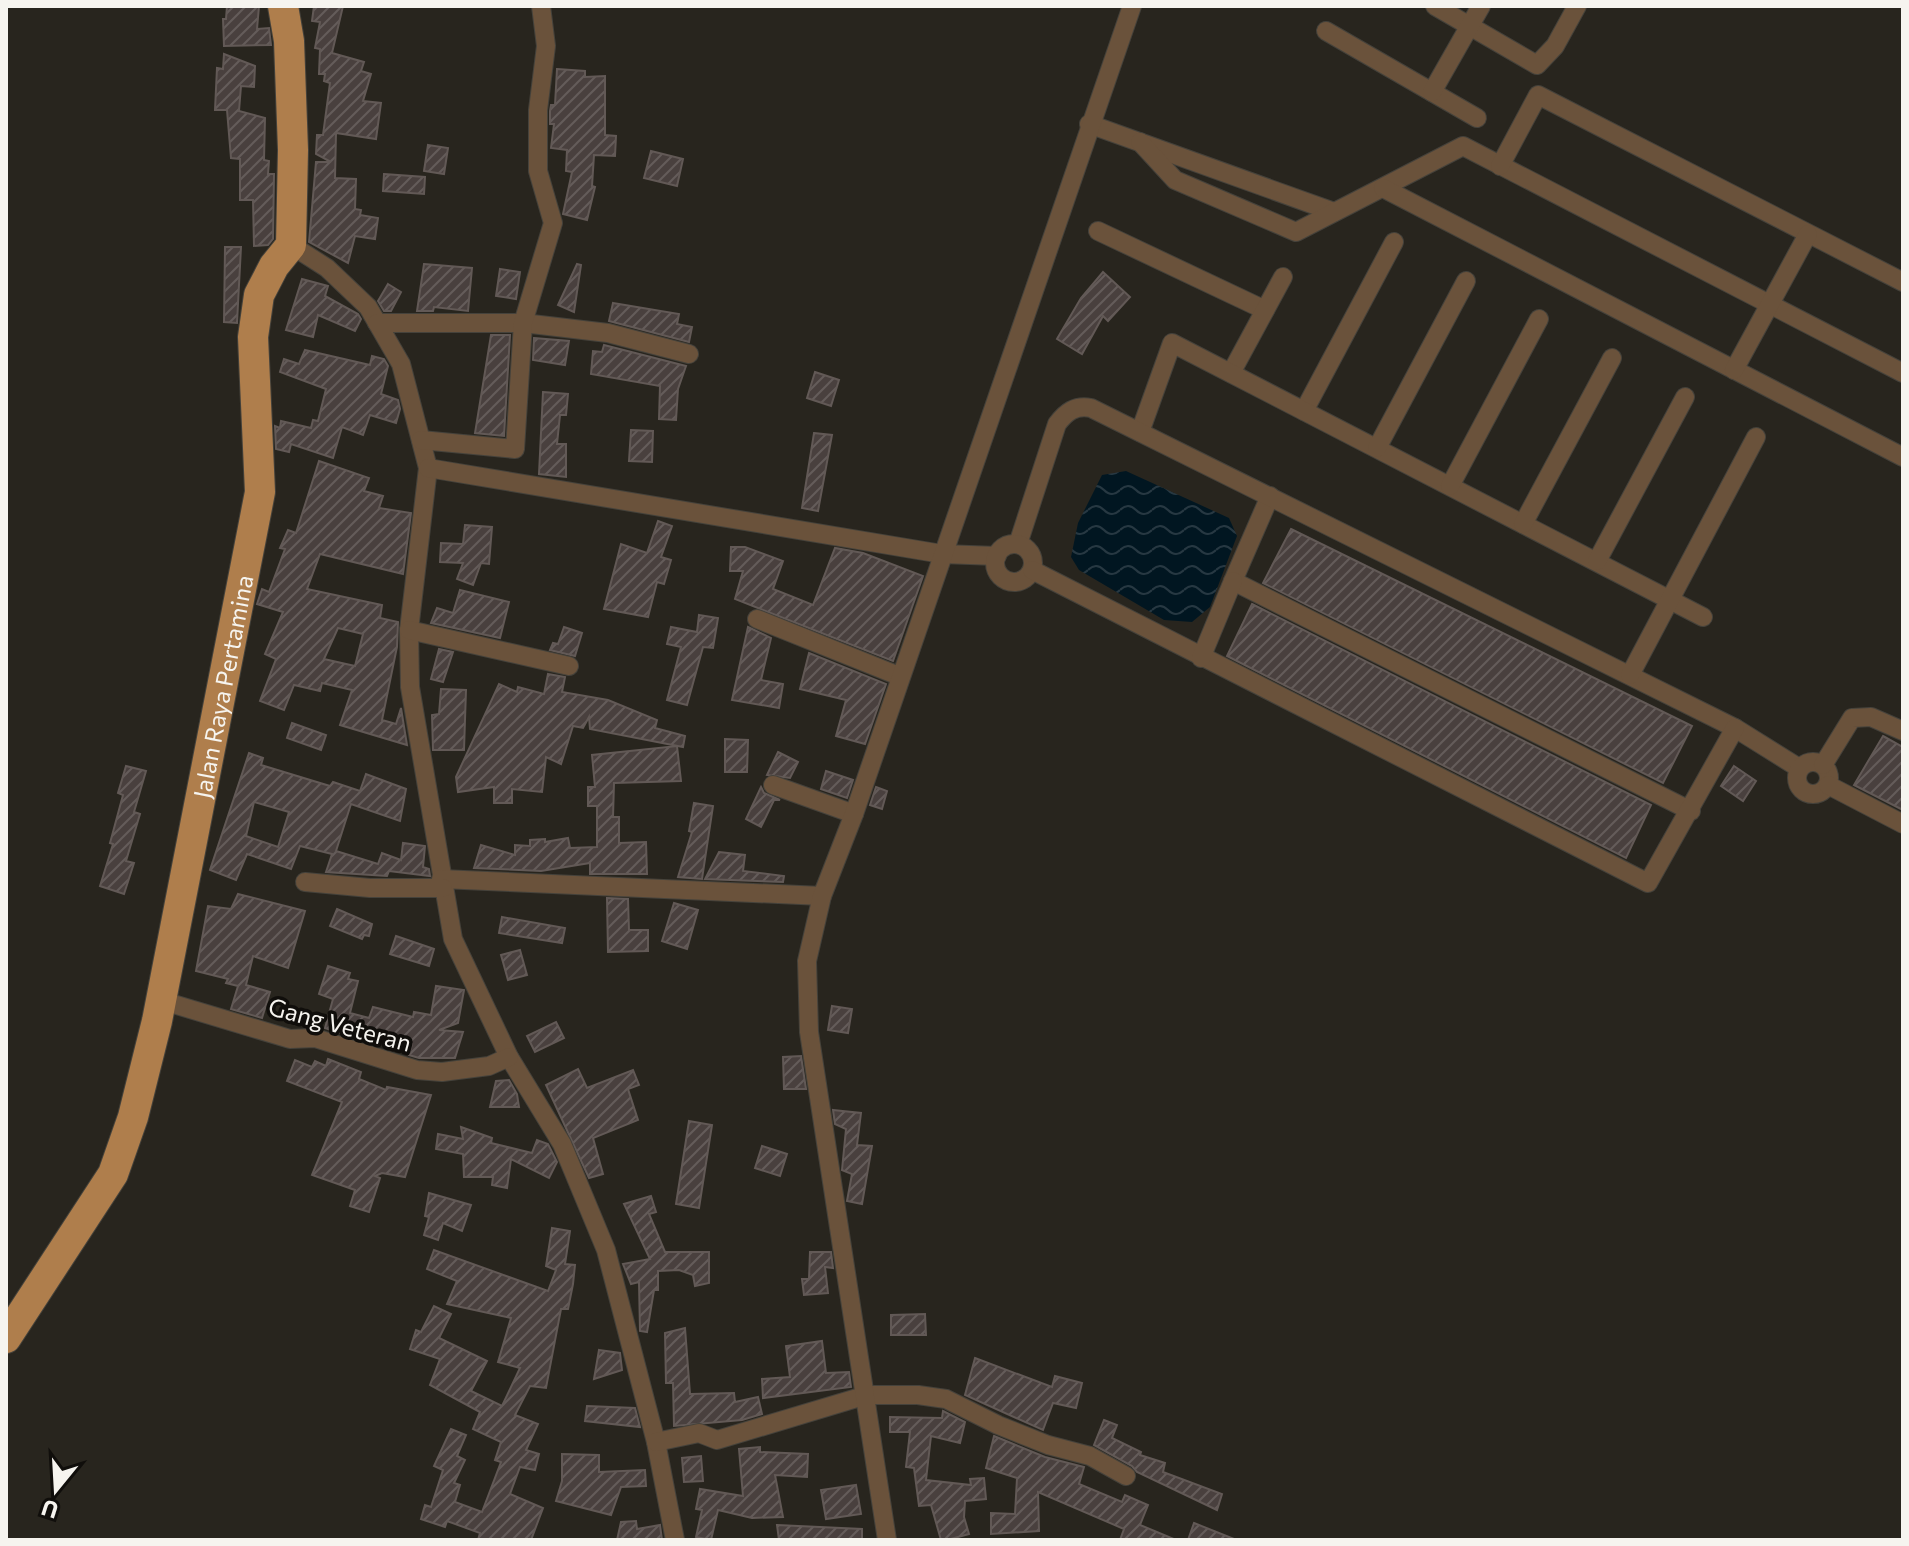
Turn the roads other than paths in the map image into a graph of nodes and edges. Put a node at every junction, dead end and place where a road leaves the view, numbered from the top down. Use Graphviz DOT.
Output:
graph roads {
  1 [pos="283,6"];
  2 [pos="541,6"];
  3 [pos="1132,6"];
  4 [pos="1435,6"];
  5 [pos="1481,6"];
  6 [pos="1577,6"];
  7 [pos="1470,26"];
  8 [pos="1326,31"];
  9 [pos="1432,92"];
  10 [pos="1477,118"];
  11 [pos="1089,124"];
  12 [pos="1140,142"];
  13 [pos="1500,166"];
  14 [pos="1383,188"];
  15 [pos="1334,212"];
  16 [pos="1098,231"];
  17 [pos="1808,234"];
  18 [pos="1394,242"];
  19 [pos="291,245"];
  20 [pos="1283,277"];
  21 [pos="1466,281"];
  22 [pos="1903,282"];
  23 [pos="1770,304"];
  24 [pos="1265,310"];
  25 [pos="1539,319"];
  26 [pos="377,323"];
  27 [pos="523,323"];
  28 [pos="689,354"];
  29 [pos="1612,358"];
  30 [pos="1734,370"];
  31 [pos="1231,373"];
  32 [pos="1903,373"];
  33 [pos="1685,397"];
  34 [pos="1304,411"];
  35 [pos="1140,432"];
  36 [pos="1756,437"];
  37 [pos="421,440"];
  38 [pos="1377,448"];
  39 [pos="1903,457"];
  40 [pos="428,468"];
  41 [pos="1450,486"];
  42 [pos="1270,496"];
  43 [pos="1523,524"];
  44 [pos="1018,544"];
  45 [pos="942,554"];
  46 [pos="997,556"];
  47 [pos="1597,561"];
  48 [pos="1032,570"];
  49 [pos="1233,581"];
  50 [pos="1670,599"];
  51 [pos="1703,617"];
  52 [pos="757,619"];
  53 [pos="409,630"];
  54 [pos="1201,658"];
  55 [pos="569,666"];
  56 [pos="1630,675"];
  57 [pos="899,676"];
  58 [pos="1735,728"];
  59 [pos="1903,731"];
  60 [pos="1823,765"];
  61 [pos="1799,768"];
  62 [pos="773,785"];
  63 [pos="1828,785"];
  64 [pos="1691,811"];
  65 [pos="854,814"];
  66 [pos="1903,824"];
  67 [pos="305,882"];
  68 [pos="442,883"];
  69 [pos="822,896"];
  70 [pos="160,1000"];
  71 [pos="509,1057"];
  72 [pos="6,1338"];
  73 [pos="867,1395"];
  74 [pos="656,1442"];
  75 [pos="1126,1476"];
  76 [pos="675,1540"];
  77 [pos="887,1540"];
  1 -- 19 [label="main road"];
  2 -- 27 [label="street"];
  3 -- 11 [label="street"];
  4 -- 7 [label="street"];
  5 -- 7 [label="street"];
  6 -- 7 [label="street"];
  7 -- 9 [label="street"];
  8 -- 9 [label="street"];
  9 -- 10 [label="street"];
  11 -- 12 [label="street"];
  11 -- 45 [label="street"];
  12 -- 15 [label="street"];
  12 -- 15 [label="street"];
  13 -- 14 [label="street"];
  13 -- 17 [label="street"];
  13 -- 23 [label="street"];
  14 -- 15 [label="street"];
  14 -- 30 [label="street"];
  16 -- 24 [label="street"];
  17 -- 22 [label="street"];
  17 -- 23 [label="street"];
  18 -- 34 [label="street"];
  19 -- 26 [label="street"];
  19 -- 70 [label="main road, Jalan Raya Pertamina"];
  20 -- 24 [label="street"];
  21 -- 38 [label="street"];
  23 -- 30 [label="street"];
  23 -- 32 [label="street"];
  24 -- 31 [label="street"];
  25 -- 41 [label="street"];
  26 -- 27 [label="street"];
  26 -- 37 [label="street"];
  27 -- 28 [label="street"];
  27 -- 37 [label="street"];
  29 -- 43 [label="street"];
  30 -- 39 [label="street"];
  31 -- 34 [label="street"];
  31 -- 35 [label="street"];
  33 -- 47 [label="street"];
  34 -- 38 [label="street"];
  35 -- 42 [label="street"];
  35 -- 44 [label="street"];
  36 -- 50 [label="street"];
  37 -- 40 [label="street"];
  38 -- 41 [label="street"];
  40 -- 45 [label="street"];
  40 -- 53 [label="street"];
  41 -- 43 [label="street"];
  42 -- 49 [label="street"];
  42 -- 56 [label="street"];
  43 -- 47 [label="street"];
  44 -- 46 [label="street"];
  44 -- 48 [label="street"];
  45 -- 46 [label="street"];
  45 -- 57 [label="street"];
  46 -- 48 [label="street"];
  47 -- 50 [label="street"];
  48 -- 54 [label="street"];
  49 -- 54 [label="street"];
  49 -- 64 [label="street"];
  50 -- 51 [label="street"];
  50 -- 56 [label="street"];
  52 -- 57 [label="street"];
  53 -- 55 [label="street"];
  53 -- 68 [label="street"];
  54 -- 64 [label="street"];
  56 -- 58 [label="street"];
  57 -- 65 [label="street"];
  58 -- 61 [label="street"];
  58 -- 64 [label="street"];
  59 -- 60 [label="street"];
  60 -- 61 [label="street"];
  60 -- 63 [label="street"];
  61 -- 63 [label="street"];
  62 -- 65 [label="street"];
  63 -- 66 [label="street"];
  65 -- 69 [label="street"];
  67 -- 68 [label="street"];
  68 -- 69 [label="street"];
  68 -- 71 [label="street"];
  69 -- 73 [label="street"];
  70 -- 71 [label="street, Gang Veteran"];
  70 -- 72 [label="main road, Jalan Raya Pertamina"];
  71 -- 74 [label="street"];
  73 -- 74 [label="street"];
  73 -- 75 [label="street"];
  73 -- 77 [label="street"];
  74 -- 76 [label="street"];
}
